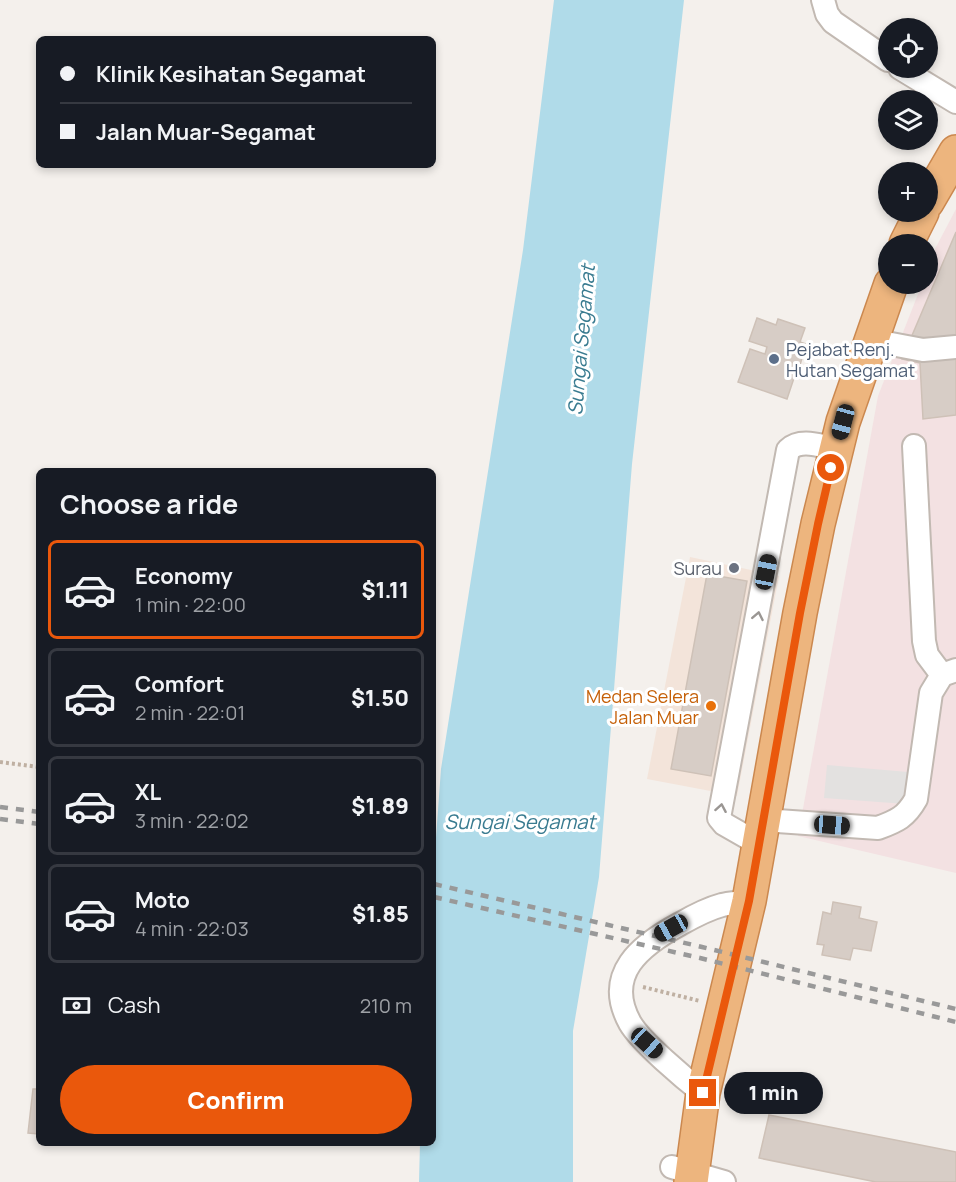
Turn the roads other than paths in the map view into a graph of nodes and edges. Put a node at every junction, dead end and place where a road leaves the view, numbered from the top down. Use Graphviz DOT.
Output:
graph roads {
  1 [pos="823,0"];
  2 [pos="878,53"];
  3 [pos="916,78"];
  4 [pos="956,102"];
  5 [pos="956,152"];
  6 [pos="938,183"];
  7 [pos="887,294"];
  8 [pos="870,340"];
  9 [pos="956,347"];
  10 [pos="914,447"];
  11 [pos="836,449"];
  12 [pos="949,673"];
  13 [pos="761,832"];
  14 [pos="749,901"];
  15 [pos="703,1093"];
  16 [pos="681,1176"];
  17 [pos="724,1182"];
  1 -- 2 [label="street"];
  3 -- 4 [label="street"];
  5 -- 6 [label="highway"];
  7 -- 8 [label="highway"];
  8 -- 9 [label="street"];
  8 -- 11 [label="highway"];
  10 -- 12 [label="street"];
  11 -- 13 [label="highway"];
  13 -- 11 [label="street, one-way"];
  12 -- 13 [label="street"];
  13 -- 14 [label="highway"];
  14 -- 15 [label="highway"];
  14 -- 15 [label="street"];
  15 -- 16 [label="highway"];
  16 -- 17 [label="street"];
}
